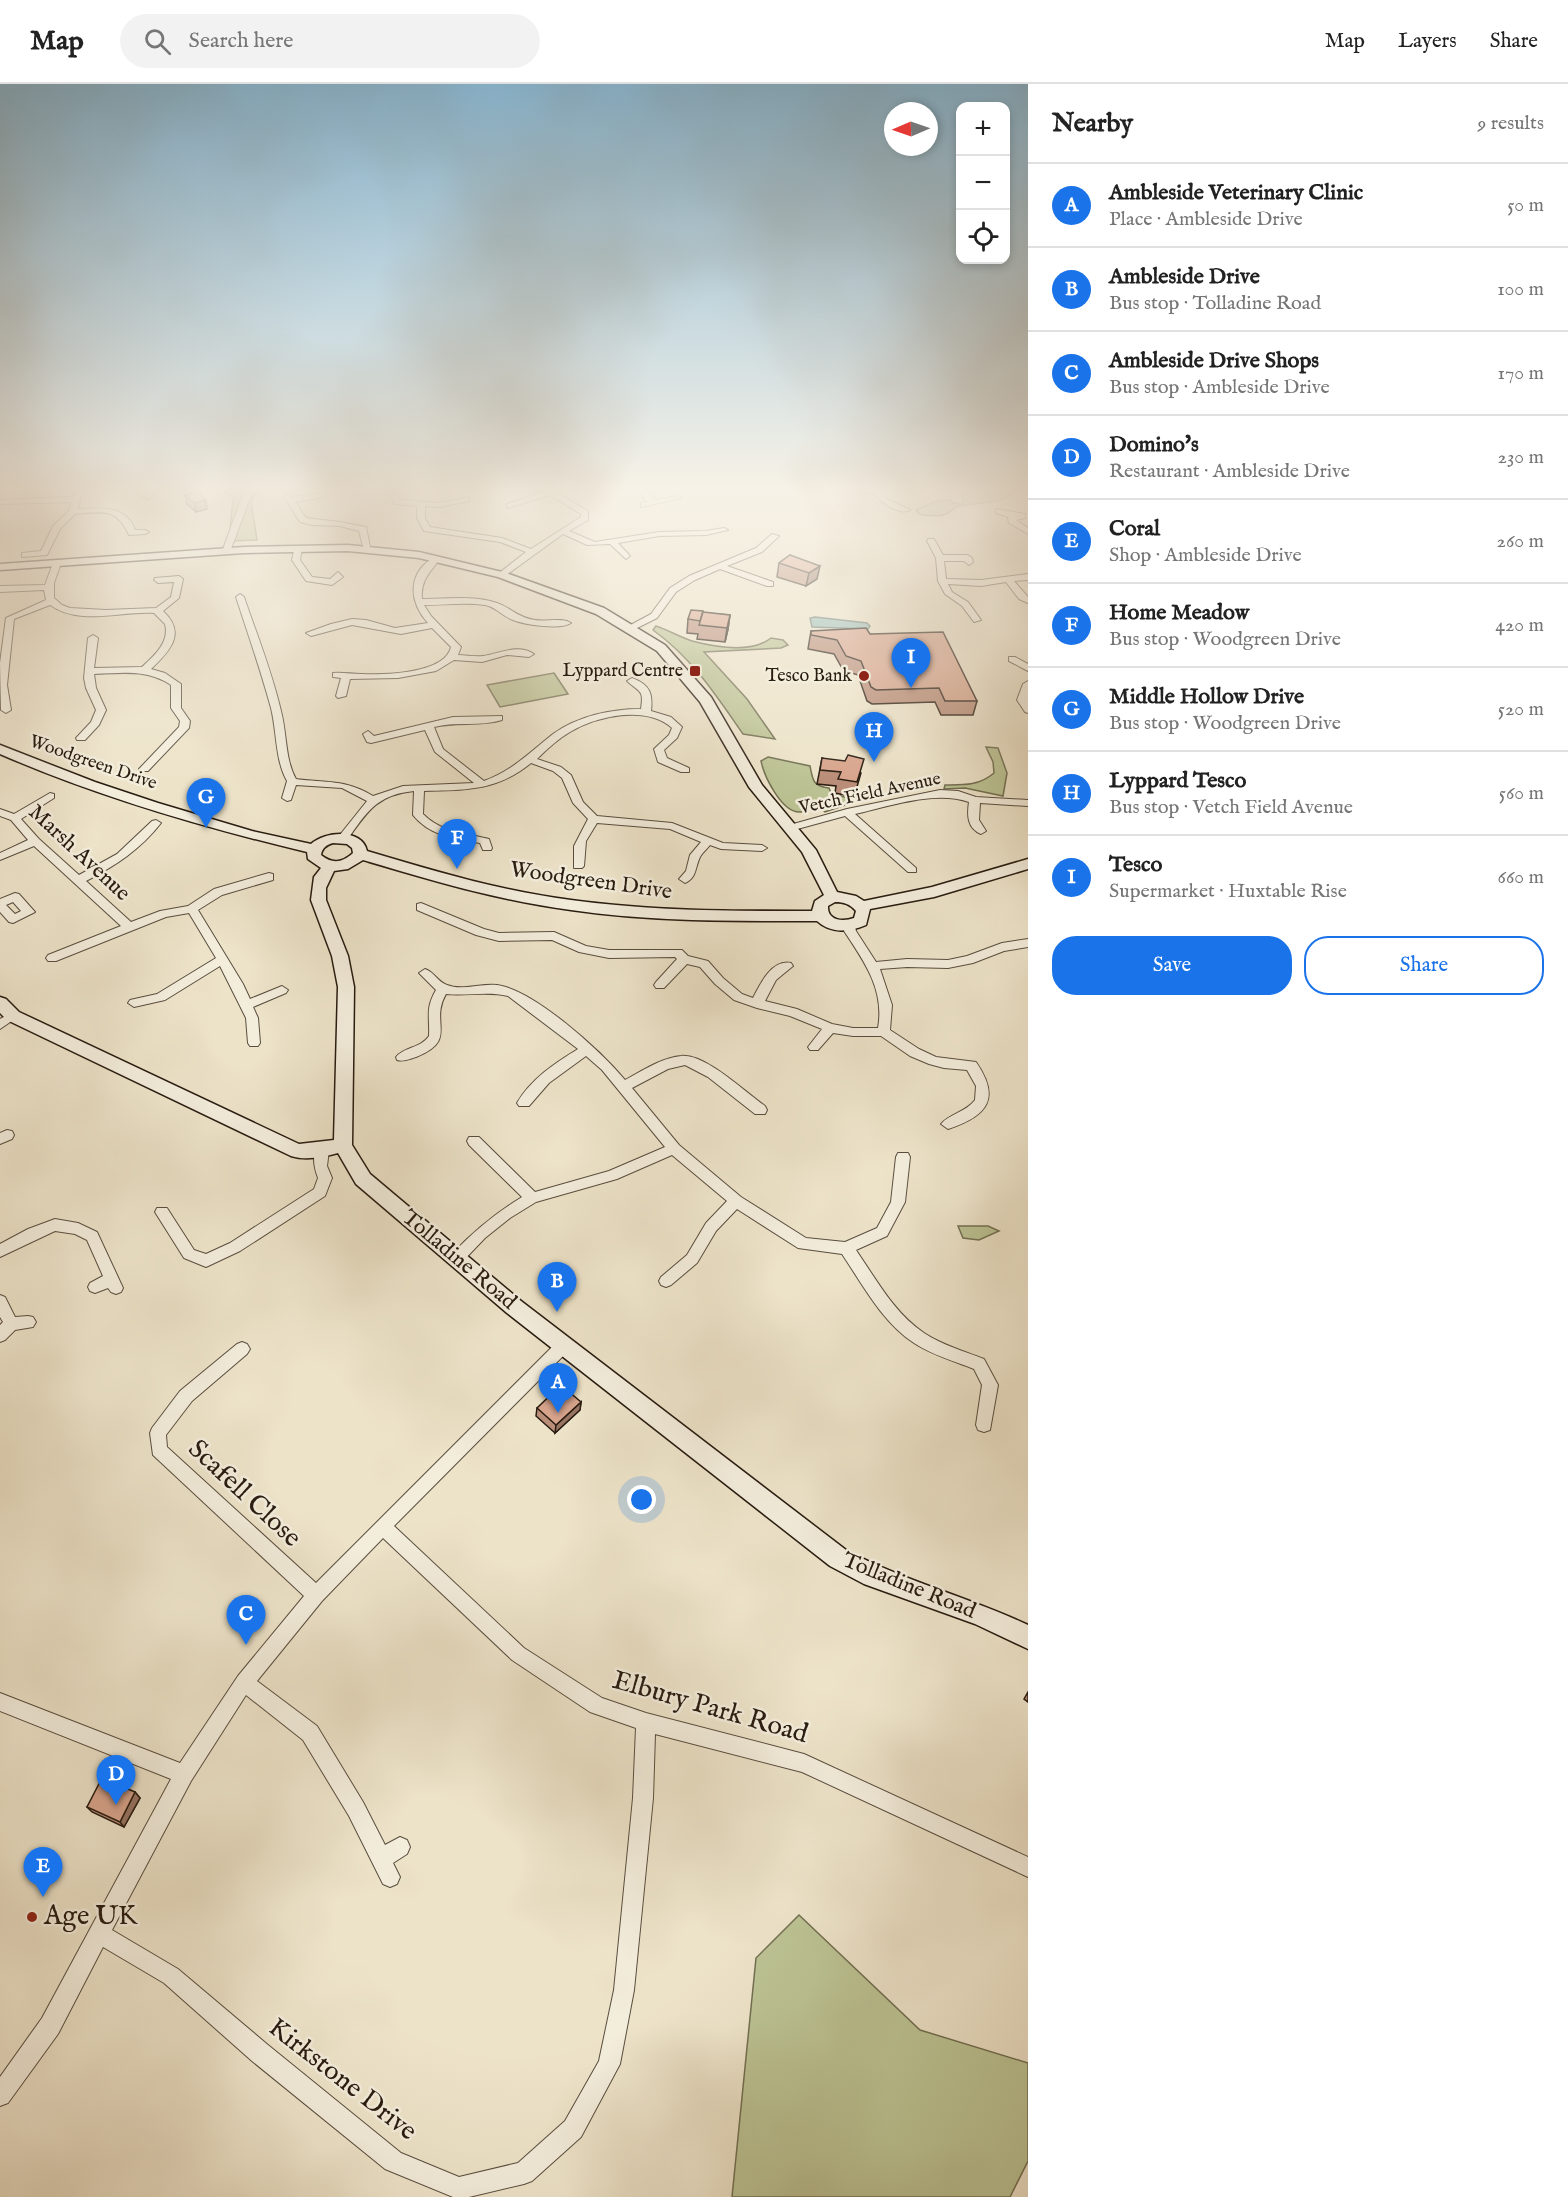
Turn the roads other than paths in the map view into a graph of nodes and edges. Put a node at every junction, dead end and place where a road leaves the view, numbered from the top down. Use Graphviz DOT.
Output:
graph roads {
  1 [pos="49,584"];
  2 [pos="178,584"];
  3 [pos="419,584"];
  4 [pos="525,584"];
  5 [pos="683,584"];
  6 [pos="943,584"];
  7 [pos="1011,584"];
  8 [pos="1,587"];
  9 [pos="48,587"];
  10 [pos="240,597"];
  11 [pos="123,599"];
  12 [pos="1028,600"];
  13 [pos="51,602"];
  14 [pos="420,602"];
  15 [pos="157,611"];
  16 [pos="120,612"];
  17 [pos="957,614"];
  18 [pos="5,618"];
  19 [pos="567,623"];
  20 [pos="432,625"];
  21 [pos="630,628"];
  22 [pos="324,629"];
  23 [pos="311,633"];
  24 [pos="332,636"];
  25 [pos="93,638"];
  26 [pos="529,654"];
  27 [pos="453,657"];
  28 [pos="1012,659"];
  29 [pos="3,666"];
  30 [pos="1028,668"];
  31 [pos="144,670"];
  32 [pos="89,671"];
  33 [pos="632,681"];
  34 [pos="1028,684"];
  35 [pos="341,696"];
  36 [pos="6,710"];
  37 [pos="1028,710"];
  38 [pos="646,711"];
  39 [pos="499,718"];
  40 [pos="429,727"];
  41 [pos="368,734"];
  42 [pos="81,738"];
  43 [pos="0,749"];
  44 [pos="531,760"];
  45 [pos="144,769"];
  46 [pos="685,770"];
  47 [pos="292,781"];
  48 [pos="483,785"];
  49 [pos="419,789"];
  50 [pos="50,796"];
  51 [pos="288,798"];
  52 [pos="373,800"];
  53 [pos="975,800"];
  54 [pos="1028,803"];
  55 [pos="0,812"];
  56 [pos="847,812"];
  57 [pos="15,818"];
  58 [pos="594,819"];
  59 [pos="156,823"];
  60 [pos="790,828"];
  61 [pos="981,831"];
  62 [pos="343,838"];
  63 [pos="35,841"];
  64 [pos="707,842"];
  65 [pos="487,848"];
  66 [pos="762,848"];
  67 [pos="314,849"];
  68 [pos="360,854"];
  69 [pos="0,857"];
  70 [pos="1028,864"];
  71 [pos="578,866"];
  72 [pos="329,867"];
  73 [pos="912,870"];
  74 [pos="269,877"];
  75 [pos="685,879"];
  76 [pos="79,880"];
  77 [pos="832,897"];
  78 [pos="861,906"];
  79 [pos="421,907"];
  80 [pos="192,909"];
  81 [pos="820,916"];
  82 [pos="850,926"];
  83 [pos="129,927"];
  84 [pos="1028,943"];
  85 [pos="52,958"];
  86 [pos="684,959"];
  87 [pos="222,960"];
  88 [pos="788,966"];
  89 [pos="873,966"];
  90 [pos="425,973"];
  91 [pos="660,985"];
  92 [pos="443,989"];
  93 [pos="282,990"];
  94 [pos="0,1003"];
  95 [pos="134,1003"];
  96 [pos="757,1004"];
  97 [pos="247,1005"];
  98 [pos="7,1020"];
  99 [pos="830,1028"];
  100 [pos="883,1032"];
  101 [pos="254,1043"];
  102 [pos="814,1047"];
  103 [pos="587,1049"];
  104 [pos="402,1057"];
  105 [pos="624,1086"];
  106 [pos="524,1103"];
  107 [pos="760,1110"];
  108 [pos="948,1124"];
  109 [pos="474,1141"];
  110 [pos="343,1145"];
  111 [pos="674,1149"];
  112 [pos="322,1150"];
  113 [pos="903,1157"];
  114 [pos="532,1198"];
  115 [pos="736,1201"];
  116 [pos="162,1212"];
  117 [pos="846,1248"];
  118 [pos="0,1251"];
  119 [pos="458,1257"];
  120 [pos="666,1281"];
  121 [pos="95,1287"];
  122 [pos="0,1301"];
  123 [pos="28,1322"];
  124 [pos="5,1329"];
  125 [pos="564,1344"];
  126 [pos="242,1348"];
  127 [pos="984,1425"];
  128 [pos="382,1526"];
  129 [pos="316,1595"];
  130 [pos="1028,1637"];
  131 [pos="244,1682"];
  132 [pos="0,1702"];
  133 [pos="646,1722"];
  134 [pos="184,1774"];
  135 [pos="400,1847"];
  136 [pos="381,1859"];
  137 [pos="1028,1867"];
  138 [pos="390,1877"];
  139 [pos="100,1934"];
  140 [pos="0,2095"];
  1 -- 9 [label="street"];
  2 -- 15 [label="street"];
  3 -- 14 [label="street"];
  4 -- 21 [label="main road"];
  5 -- 21 [label="street"];
  6 -- 17 [label="street"];
  7 -- 12 [label="street"];
  8 -- 9 [label="street"];
  9 -- 13 [label="street"];
  10 -- 47 [label="street"];
  11 -- 16 [label="street"];
  13 -- 16 [label="street"];
  13 -- 18 [label="street"];
  14 -- 19 [label="street"];
  14 -- 20 [label="street"];
  15 -- 16 [label="street"];
  15 -- 31 [label="street"];
  18 -- 29 [label="street"];
  20 -- 22 [label="street"];
  20 -- 27 [label="street"];
  21 -- 60 [label="main road"];
  22 -- 23 [label="street"];
  22 -- 24 [label="street"];
  25 -- 32 [label="street"];
  26 -- 27 [label="street"];
  27 -- 35 [label="street"];
  28 -- 30 [label="street"];
  29 -- 36 [label="street"];
  31 -- 32 [label="street"];
  31 -- 45 [label="street"];
  32 -- 42 [label="street"];
  33 -- 38 [label="street"];
  34 -- 37 [label="street"];
  38 -- 44 [label="street"];
  38 -- 46 [label="street"];
  39 -- 40 [label="street"];
  40 -- 41 [label="street"];
  40 -- 48 [label="street"];
  43 -- 67 [label="main road, Woodgreen Drive"];
  44 -- 48 [label="street"];
  44 -- 58 [label="street"];
  47 -- 51 [label="street"];
  47 -- 52 [label="street"];
  48 -- 49 [label="street"];
  49 -- 52 [label="street"];
  49 -- 65 [label="street"];
  50 -- 57 [label="street"];
  52 -- 62 [label="street"];
  53 -- 54 [label="street, Vetch Field Avenue"];
  53 -- 56 [label="street, Vetch Field Avenue"];
  53 -- 61 [label="street"];
  55 -- 57 [label="street, Marsh Avenue"];
  56 -- 60 [label="street, Vetch Field Avenue"];
  56 -- 73 [label="street"];
  57 -- 63 [label="street, Marsh Avenue"];
  58 -- 64 [label="street"];
  58 -- 71 [label="street"];
  59 -- 76 [label="street"];
  60 -- 77 [label="main road"];
  62 -- 67 [label="main road"];
  62 -- 68 [label="main road"];
  63 -- 69 [label="street"];
  63 -- 76 [label="street, Marsh Avenue"];
  64 -- 66 [label="street"];
  64 -- 75 [label="street"];
  67 -- 72 [label="main road"];
  68 -- 72 [label="main road"];
  68 -- 81 [label="main road, Woodgreen Drive"];
  70 -- 78 [label="main road"];
  72 -- 110 [label="main road"];
  74 -- 80 [label="street"];
  76 -- 83 [label="street, Marsh Avenue"];
  77 -- 78 [label="main road"];
  77 -- 81 [label="main road"];
  78 -- 82 [label="main road"];
  79 -- 86 [label="street"];
  80 -- 83 [label="street, Marsh Avenue"];
  80 -- 87 [label="street"];
  81 -- 82 [label="main road"];
  82 -- 89 [label="street"];
  83 -- 85 [label="street"];
  84 -- 89 [label="street"];
  86 -- 91 [label="street"];
  86 -- 96 [label="street"];
  87 -- 95 [label="street"];
  87 -- 97 [label="street"];
  88 -- 96 [label="street"];
  89 -- 100 [label="street"];
  90 -- 92 [label="street"];
  92 -- 103 [label="street"];
  92 -- 104 [label="street"];
  93 -- 97 [label="street"];
  94 -- 98 [label="main road"];
  96 -- 99 [label="street"];
  97 -- 101 [label="street"];
  98 -- 112 [label="main road"];
  99 -- 100 [label="street"];
  99 -- 102 [label="street"];
  100 -- 108 [label="street"];
  103 -- 105 [label="street"];
  103 -- 106 [label="street"];
  105 -- 107 [label="street"];
  105 -- 111 [label="street"];
  109 -- 114 [label="street"];
  110 -- 112 [label="main road"];
  110 -- 119 [label="main road, Tolladine Road"];
  111 -- 114 [label="street"];
  111 -- 115 [label="street"];
  112 -- 116 [label="street"];
  113 -- 117 [label="street"];
  114 -- 119 [label="street"];
  115 -- 117 [label="street"];
  115 -- 120 [label="street"];
  117 -- 127 [label="street"];
  118 -- 121 [label="street"];
  119 -- 125 [label="main road, Tolladine Road"];
  122 -- 124 [label="street"];
  123 -- 124 [label="street"];
  125 -- 128 [label="street"];
  125 -- 130 [label="main road, Tolladine Road"];
  126 -- 129 [label="street, Scafell Close"];
  128 -- 129 [label="street"];
  128 -- 133 [label="street, Elbury Park Road"];
  129 -- 131 [label="street"];
  131 -- 134 [label="street"];
  131 -- 136 [label="street"];
  132 -- 134 [label="street"];
  133 -- 137 [label="street, Elbury Park Road"];
  133 -- 139 [label="street, Kirkstone Drive"];
  134 -- 139 [label="street"];
  135 -- 136 [label="street"];
  136 -- 138 [label="street"];
  139 -- 140 [label="street"];
}
